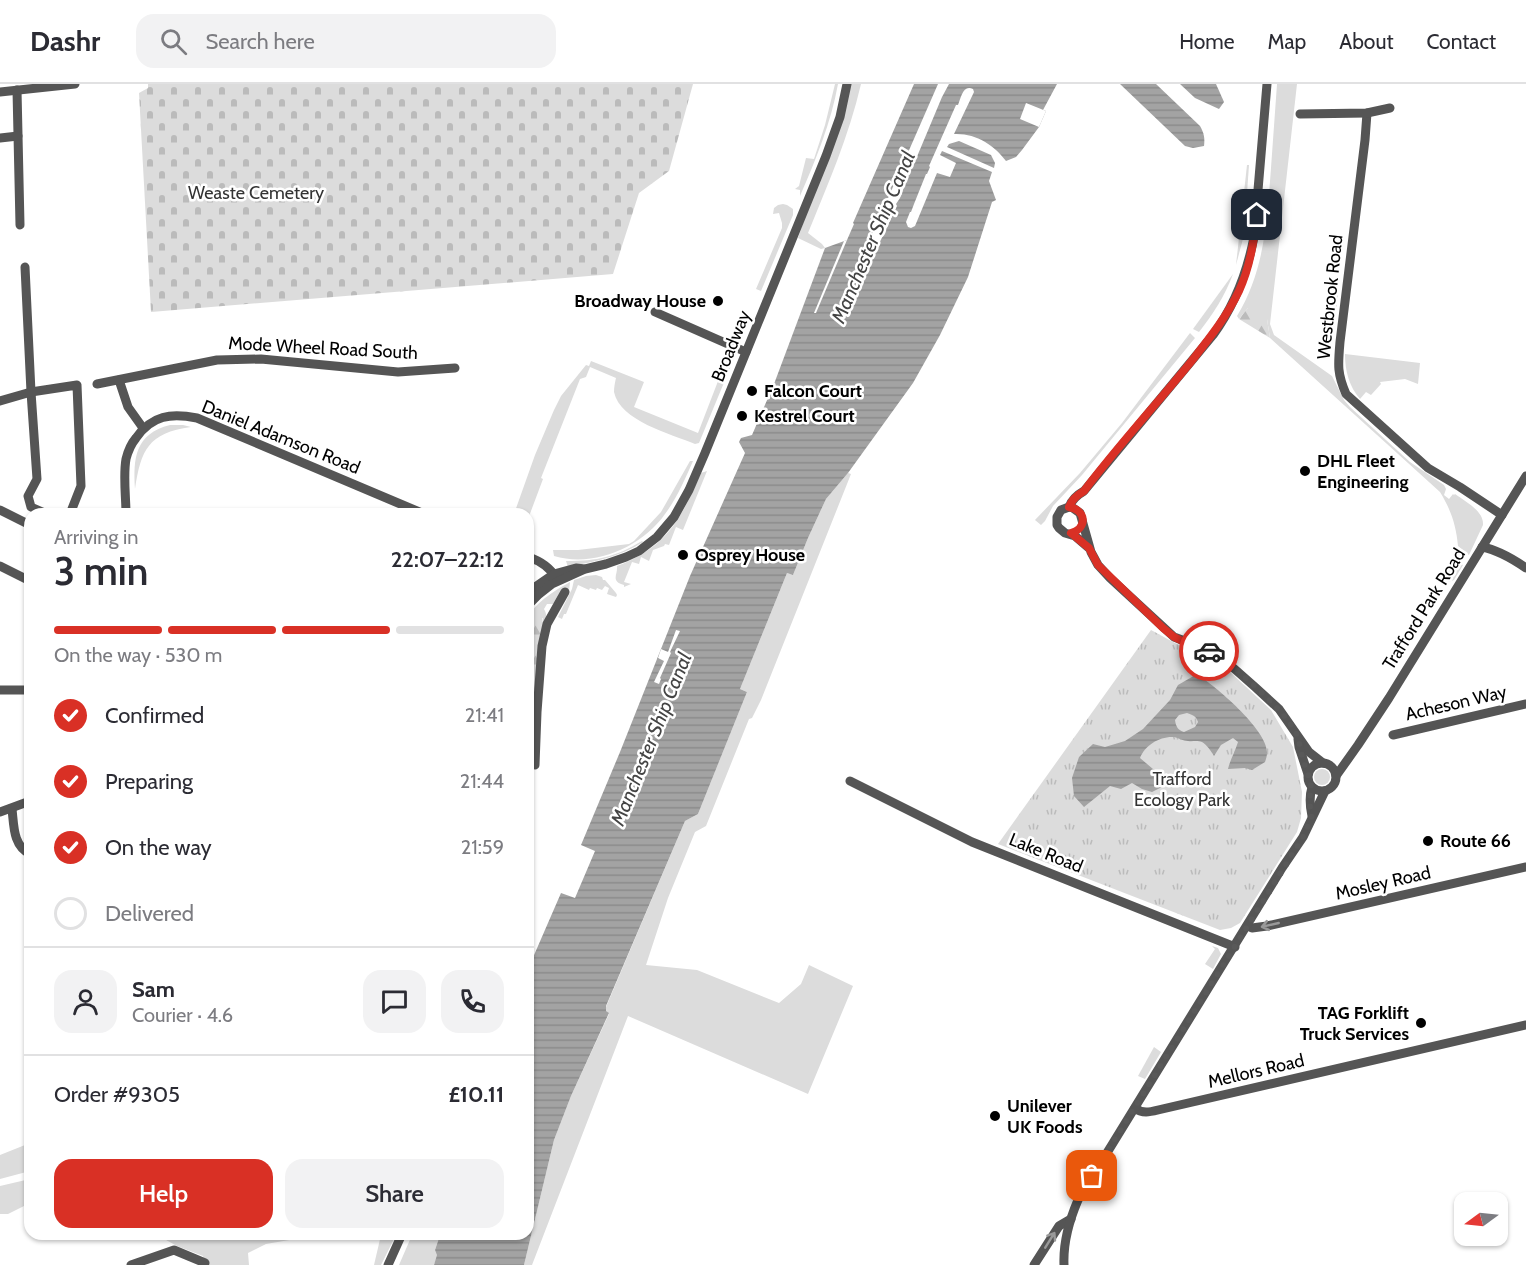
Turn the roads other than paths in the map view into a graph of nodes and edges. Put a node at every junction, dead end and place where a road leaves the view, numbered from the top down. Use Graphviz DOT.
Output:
graph roads {
  1 [pos="75,84"];
  2 [pos="847,84"];
  3 [pos="1267,84"];
  4 [pos="17,90"];
  5 [pos="0,92"];
  6 [pos="1390,108"];
  7 [pos="1367,113"];
  8 [pos="1300,114"];
  9 [pos="18,136"];
  10 [pos="0,138"];
  11 [pos="20,225"];
  12 [pos="25,267"];
  13 [pos="654,312"];
  14 [pos="746,351"];
  15 [pos="455,368"];
  16 [pos="118,380"];
  17 [pos="97,384"];
  18 [pos="31,392"];
  19 [pos="0,401"];
  20 [pos="143,428"];
  21 [pos="1526,476"];
  22 [pos="1084,491"];
  23 [pos="1069,507"];
  24 [pos="33,508"];
  25 [pos="72,508"];
  26 [pos="126,508"];
  27 [pos="410,508"];
  28 [pos="0,510"];
  29 [pos="1080,513"];
  30 [pos="1502,515"];
  31 [pos="24,522"];
  32 [pos="1083,523"];
  33 [pos="1071,533"];
  34 [pos="1482,547"];
  35 [pos="1089,548"];
  36 [pos="534,559"];
  37 [pos="0,566"];
  38 [pos="1526,568"];
  39 [pos="24,578"];
  40 [pos="556,578"];
  41 [pos="534,589"];
  42 [pos="565,592"];
  43 [pos="534,599"];
  44 [pos="0,690"];
  45 [pos="24,690"];
  46 [pos="534,699"];
  47 [pos="1526,704"];
  48 [pos="1394,735"];
  49 [pos="1298,737"];
  50 [pos="534,747"];
  51 [pos="1348,758"];
  52 [pos="1326,764"];
  53 [pos="535,765"];
  54 [pos="1308,774"];
  55 [pos="1336,776"];
  56 [pos="850,781"];
  57 [pos="1312,787"];
  58 [pos="1325,791"];
  59 [pos="24,804"];
  60 [pos="12,809"];
  61 [pos="0,812"];
  62 [pos="1312,816"];
  63 [pos="24,851"];
  64 [pos="1526,867"];
  65 [pos="1248,926"];
  66 [pos="1235,946"];
  67 [pos="1526,1026"];
  68 [pos="1135,1108"];
  69 [pos="1071,1219"];
  70 [pos="399,1240"];
  71 [pos="205,1263"];
  72 [pos="131,1265"];
  73 [pos="388,1265"];
  74 [pos="1034,1265"];
  75 [pos="1064,1265"];
  1 -- 4 [label="street"];
  2 -- 14 [label="street, Broadway"];
  3 -- 22 [label="street"];
  4 -- 5 [label="street"];
  4 -- 9 [label="street"];
  6 -- 7 [label="street"];
  7 -- 8 [label="street"];
  7 -- 30 [label="street, Westbrook Road"];
  9 -- 10 [label="street"];
  9 -- 11 [label="street"];
  12 -- 18 [label="street"];
  13 -- 14 [label="street"];
  14 -- 40 [label="street, Broadway"];
  15 -- 16 [label="street, Mode Wheel Road South"];
  16 -- 17 [label="street, Mode Wheel Road South"];
  16 -- 20 [label="street"];
  18 -- 19 [label="street"];
  18 -- 24 [label="street"];
  18 -- 25 [label="street"];
  20 -- 26 [label="street"];
  20 -- 27 [label="street, Daniel Adamson Road"];
  21 -- 30 [label="street, Trafford Park Road"];
  22 -- 23 [label="street"];
  22 -- 29 [label="street"];
  23 -- 29 [label="street"];
  23 -- 33 [label="street"];
  28 -- 31 [label="street"];
  29 -- 32 [label="street"];
  30 -- 34 [label="street, Trafford Park Road"];
  32 -- 33 [label="street"];
  32 -- 35 [label="street"];
  33 -- 35 [label="street"];
  34 -- 38 [label="street"];
  34 -- 51 [label="street, Trafford Park Road"];
  35 -- 49 [label="street"];
  36 -- 40 [label="street"];
  37 -- 39 [label="street"];
  40 -- 41 [label="street"];
  40 -- 43 [label="street"];
  42 -- 46 [label="street"];
  44 -- 45 [label="street"];
  47 -- 48 [label="street, Acheson Way"];
  49 -- 52 [label="street"];
  49 -- 54 [label="street"];
  50 -- 53 [label="street"];
  51 -- 52 [label="street"];
  51 -- 55 [label="street, Trafford Park Road"];
  52 -- 54 [label="street"];
  52 -- 55 [label="street"];
  54 -- 57 [label="street"];
  55 -- 58 [label="street"];
  56 -- 66 [label="street, Lake Road"];
  57 -- 58 [label="street"];
  57 -- 62 [label="street"];
  58 -- 62 [label="street"];
  59 -- 60 [label="street"];
  60 -- 61 [label="street"];
  60 -- 63 [label="street"];
  62 -- 65 [label="street"];
  64 -- 65 [label="street, Mosley Road, one-way"];
  65 -- 66 [label="street"];
  66 -- 68 [label="street"];
  67 -- 68 [label="street, Mellors Road"];
  68 -- 69 [label="street"];
  74 -- 69 [label="street, one-way"];
  69 -- 75 [label="street"];
  70 -- 73 [label="street"];
  71 -- 72 [label="street"];
}
